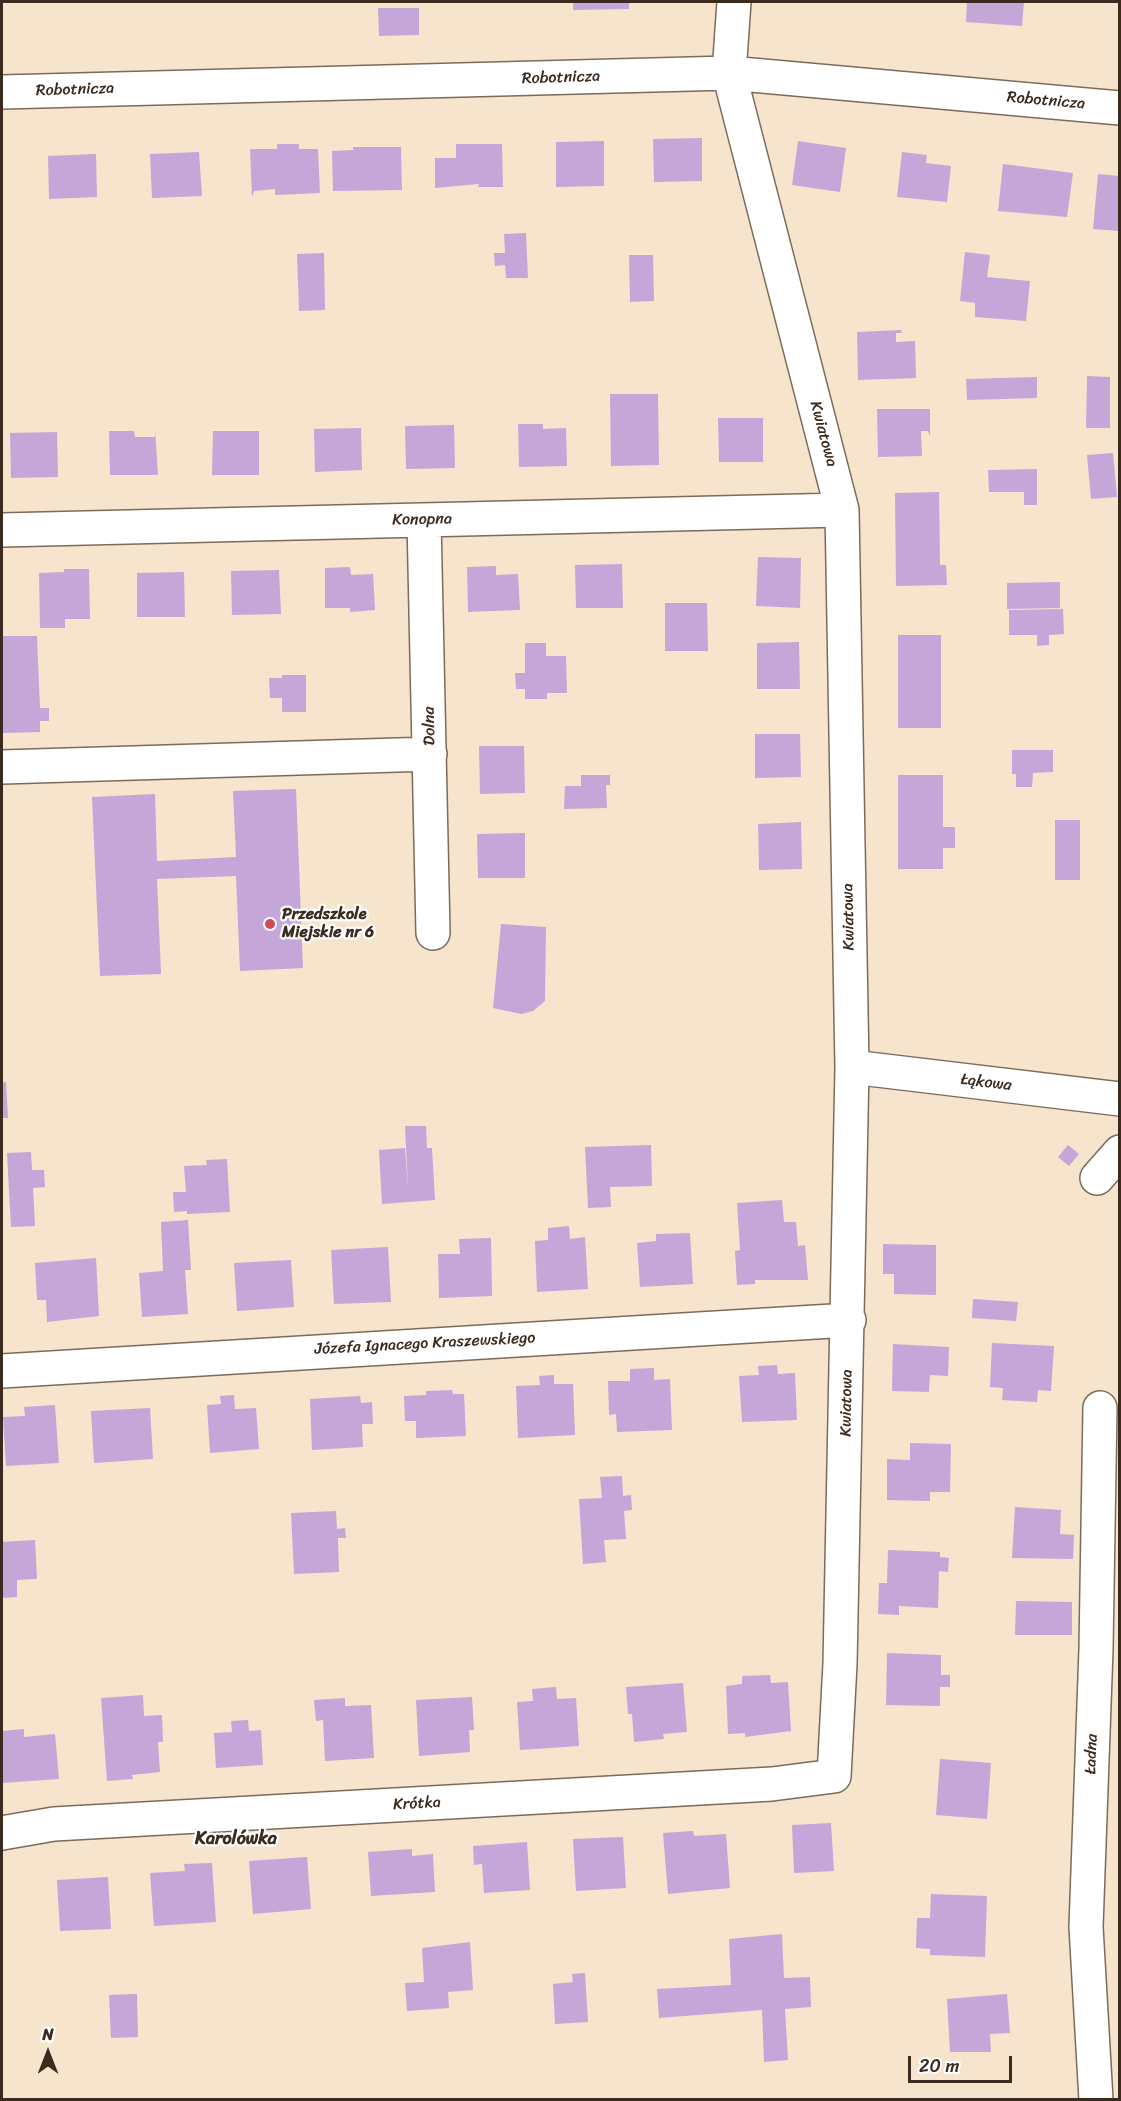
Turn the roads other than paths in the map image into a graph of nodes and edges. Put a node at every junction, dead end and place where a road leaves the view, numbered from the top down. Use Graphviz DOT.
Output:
graph roads {
  1 [pos="734,2"];
  2 [pos="729,73"];
  3 [pos="2,92"];
  4 [pos="1119,108"];
  5 [pos="842,510"];
  6 [pos="424,520"];
  7 [pos="2,530"];
  8 [pos="430,754"];
  9 [pos="2,766"];
  10 [pos="433,933"];
  11 [pos="852,1067"];
  12 [pos="1119,1099"];
  13 [pos="1119,1152"];
  14 [pos="1097,1178"];
  15 [pos="849,1320"];
  16 [pos="2,1371"];
  17 [pos="1100,1408"];
  18 [pos="834,1776"];
  19 [pos="2,1833"];
  20 [pos="1096,2100"];
  1 -- 2 [label="street, Kwiatowa"];
  2 -- 3 [label="street, Robotnicza"];
  2 -- 4 [label="street, Robotnicza"];
  2 -- 5 [label="street, Kwiatowa"];
  5 -- 6 [label="street, Konopna"];
  5 -- 11 [label="street, Kwiatowa"];
  6 -- 7 [label="street, Konopna"];
  6 -- 8 [label="street, Dolna"];
  8 -- 9 [label="street"];
  8 -- 10 [label="street, Dolna"];
  11 -- 12 [label="street, Łąkowa"];
  11 -- 15 [label="street, Kwiatowa"];
  13 -- 14 [label="street"];
  15 -- 16 [label="street, Józefa Ignacego Kraszewskiego"];
  15 -- 18 [label="street, Kwiatowa"];
  17 -- 20 [label="street, Ładna"];
  18 -- 19 [label="street, Krótka"];
}
